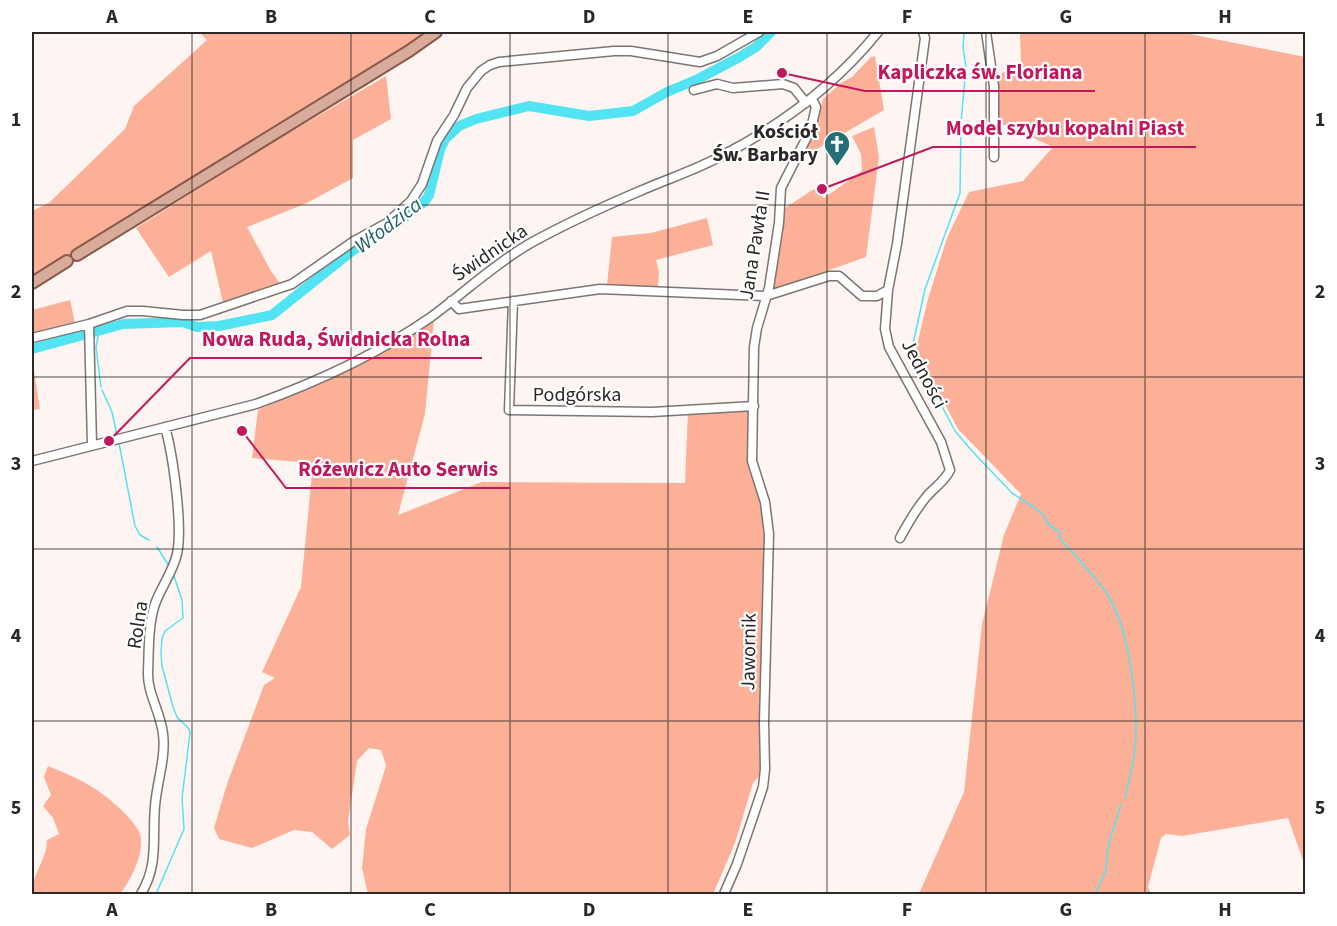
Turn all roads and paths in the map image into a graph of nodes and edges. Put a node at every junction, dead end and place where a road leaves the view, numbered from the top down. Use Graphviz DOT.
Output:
graph roads {
  1 [pos="436,32"];
  2 [pos="759,32"];
  3 [pos="878,32"];
  4 [pos="923,32"];
  5 [pos="986,32"];
  6 [pos="694,90"];
  7 [pos="809,101"];
  8 [pos="994,157"];
  9 [pos="77,255"];
  10 [pos="67,261"];
  11 [pos="32,283"];
  12 [pos="888,290"];
  13 [pos="766,296"];
  14 [pos="451,301"];
  15 [pos="513,301"];
  16 [pos="89,326"];
  17 [pos="32,338"];
  18 [pos="754,406"];
  19 [pos="165,427"];
  20 [pos="92,445"];
  21 [pos="32,460"];
  22 [pos="900,538"];
  23 [pos="141,894"];
  24 [pos="724,894"];
  1 -- 9 [label="main road"];
  2 -- 16 [label="street"];
  3 -- 7 [label="street, Świdnicka"];
  4 -- 12 [label="street, Jedności"];
  5 -- 8 [label="street"];
  6 -- 7 [label="street"];
  7 -- 13 [label="street, Jana Pawła II"];
  7 -- 14 [label="street, Świdnicka"];
  10 -- 11 [label="main road"];
  12 -- 13 [label="street"];
  12 -- 22 [label="street, Jedności"];
  13 -- 15 [label="street"];
  13 -- 18 [label="street, Jana Pawła II"];
  14 -- 15 [label="street"];
  14 -- 19 [label="street, Świdnicka"];
  15 -- 18 [label="street, Podgórska"];
  16 -- 17 [label="street"];
  16 -- 20 [label="street"];
  18 -- 24 [label="street, Jawornik"];
  19 -- 20 [label="street, Świdnicka"];
  19 -- 23 [label="street, Rolna"];
  20 -- 21 [label="street, Świdnicka"];
}
